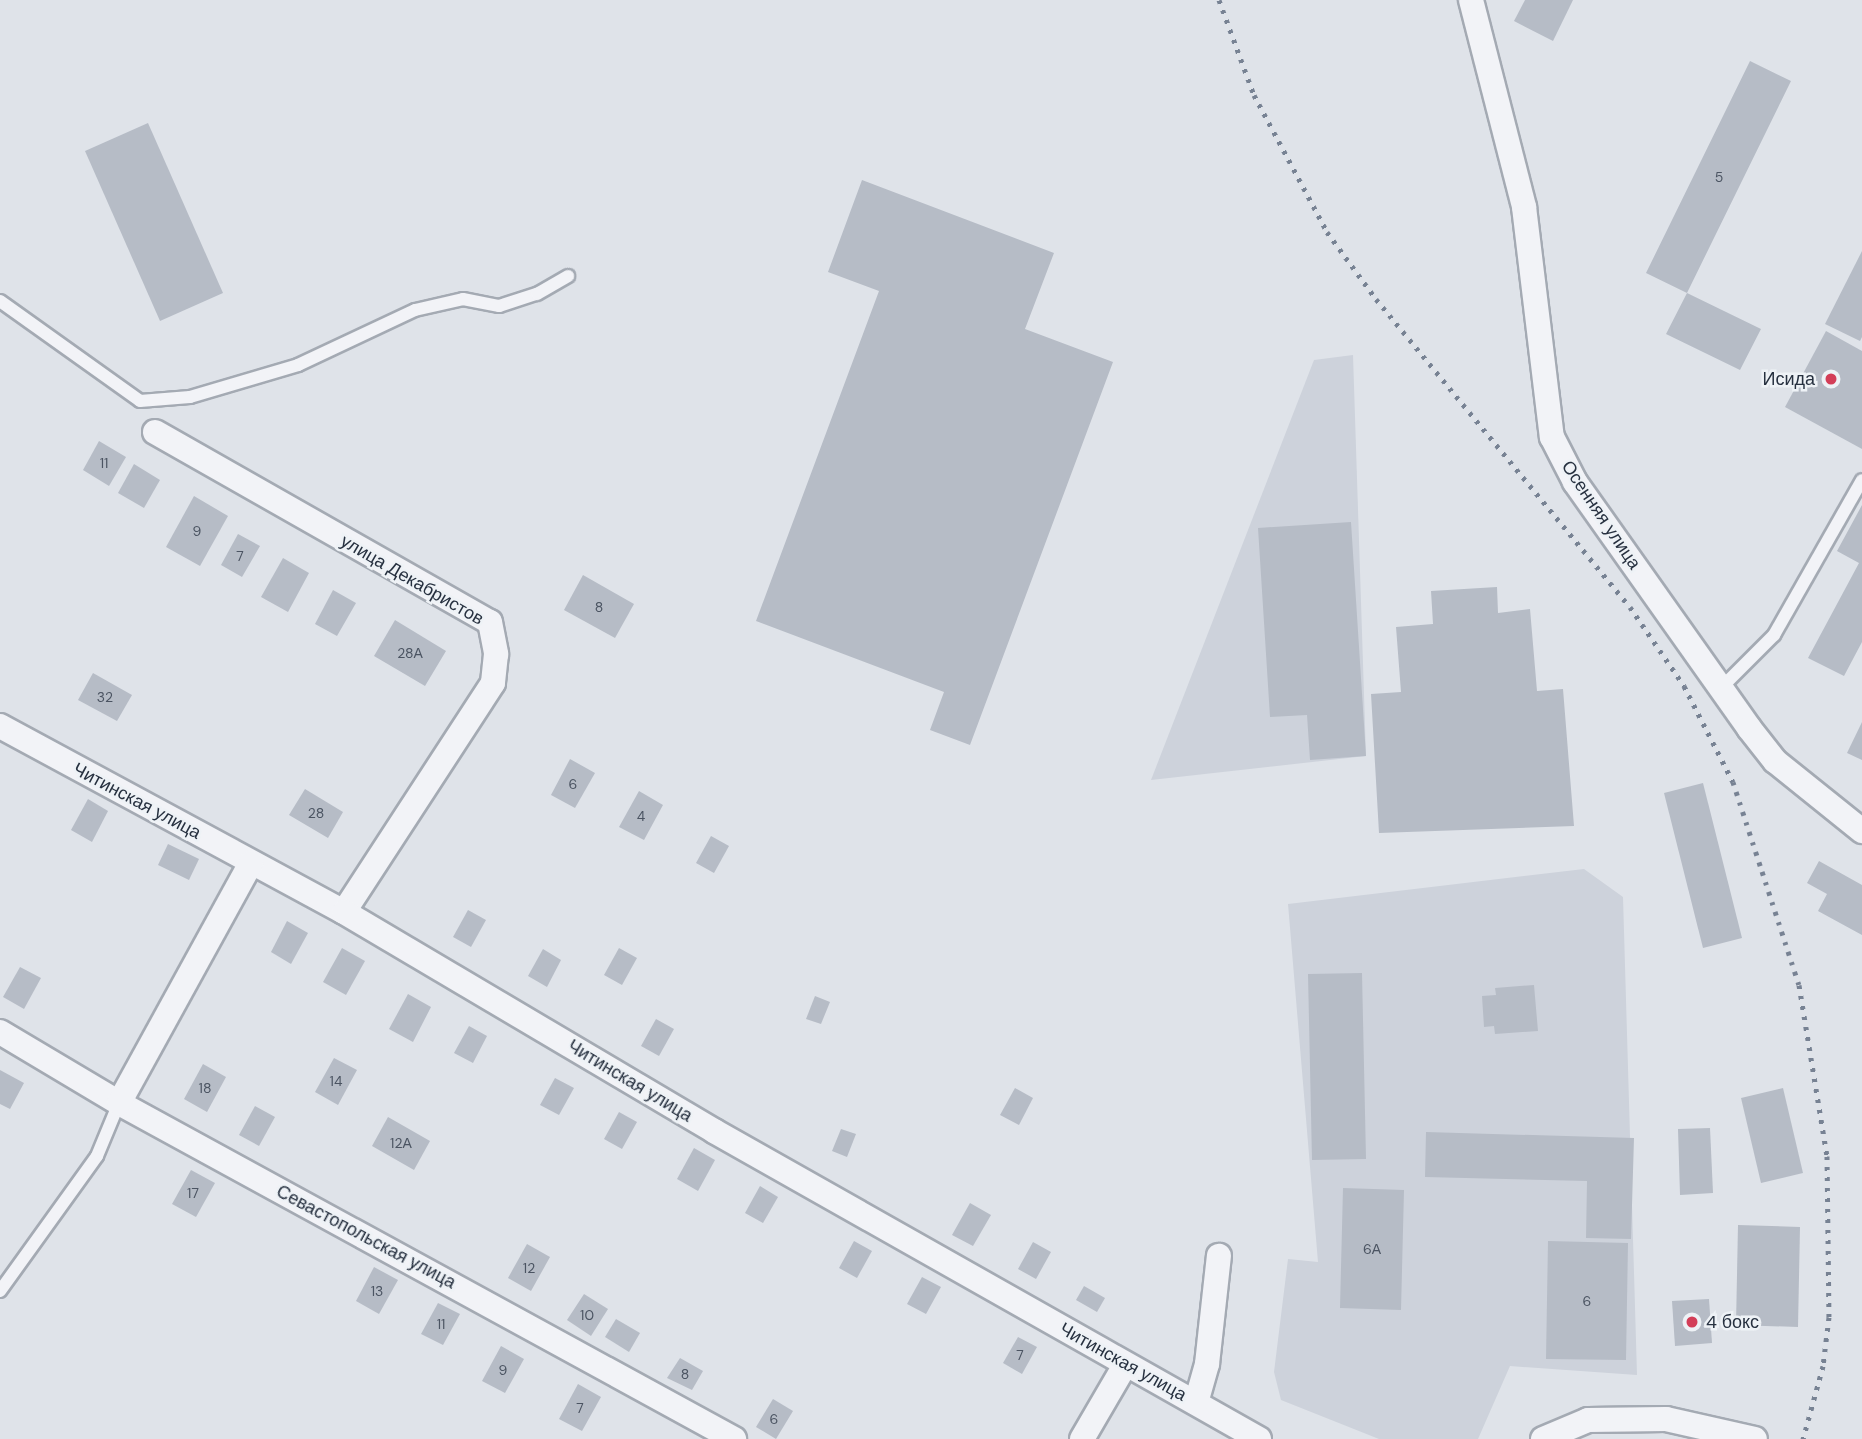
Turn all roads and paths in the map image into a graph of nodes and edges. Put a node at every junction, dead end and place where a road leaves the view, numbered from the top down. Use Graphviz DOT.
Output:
graph roads {
  1 [pos="1471,0"];
  2 [pos="568,276"];
  3 [pos="0,301"];
  4 [pos="155,432"];
  5 [pos="1862,480"];
  6 [pos="1721,688"];
  7 [pos="0,726"];
  8 [pos="1862,831"];
  9 [pos="251,863"];
  10 [pos="344,912"];
  11 [pos="0,1032"];
  12 [pos="119,1102"];
  13 [pos="1219,1255"];
  14 [pos="0,1291"];
  15 [pos="1125,1365"];
  16 [pos="1196,1403"];
  17 [pos="734,1439"];
  18 [pos="1082,1439"];
  19 [pos="1259,1439"];
  20 [pos="1543,1439"];
  21 [pos="1755,1439"];
  1 -- 6 [label="street, Осенняя улица"];
  2 -- 3 [label="lane"];
  4 -- 10 [label="street, улица Декабристов"];
  5 -- 6 [label="lane"];
  6 -- 8 [label="street, Осенняя улица"];
  7 -- 9 [label="street, Читинская улица"];
  9 -- 10 [label="street, Читинская улица"];
  9 -- 12 [label="street"];
  10 -- 15 [label="street, Читинская улица"];
  11 -- 12 [label="street, Севастопольская улица"];
  12 -- 14 [label="lane"];
  12 -- 17 [label="street, Севастопольская улица"];
  13 -- 16 [label="street"];
  15 -- 16 [label="street, Читинская улица"];
  15 -- 18 [label="street"];
  16 -- 19 [label="street, Читинская улица"];
  20 -- 21 [label="street"];
}
